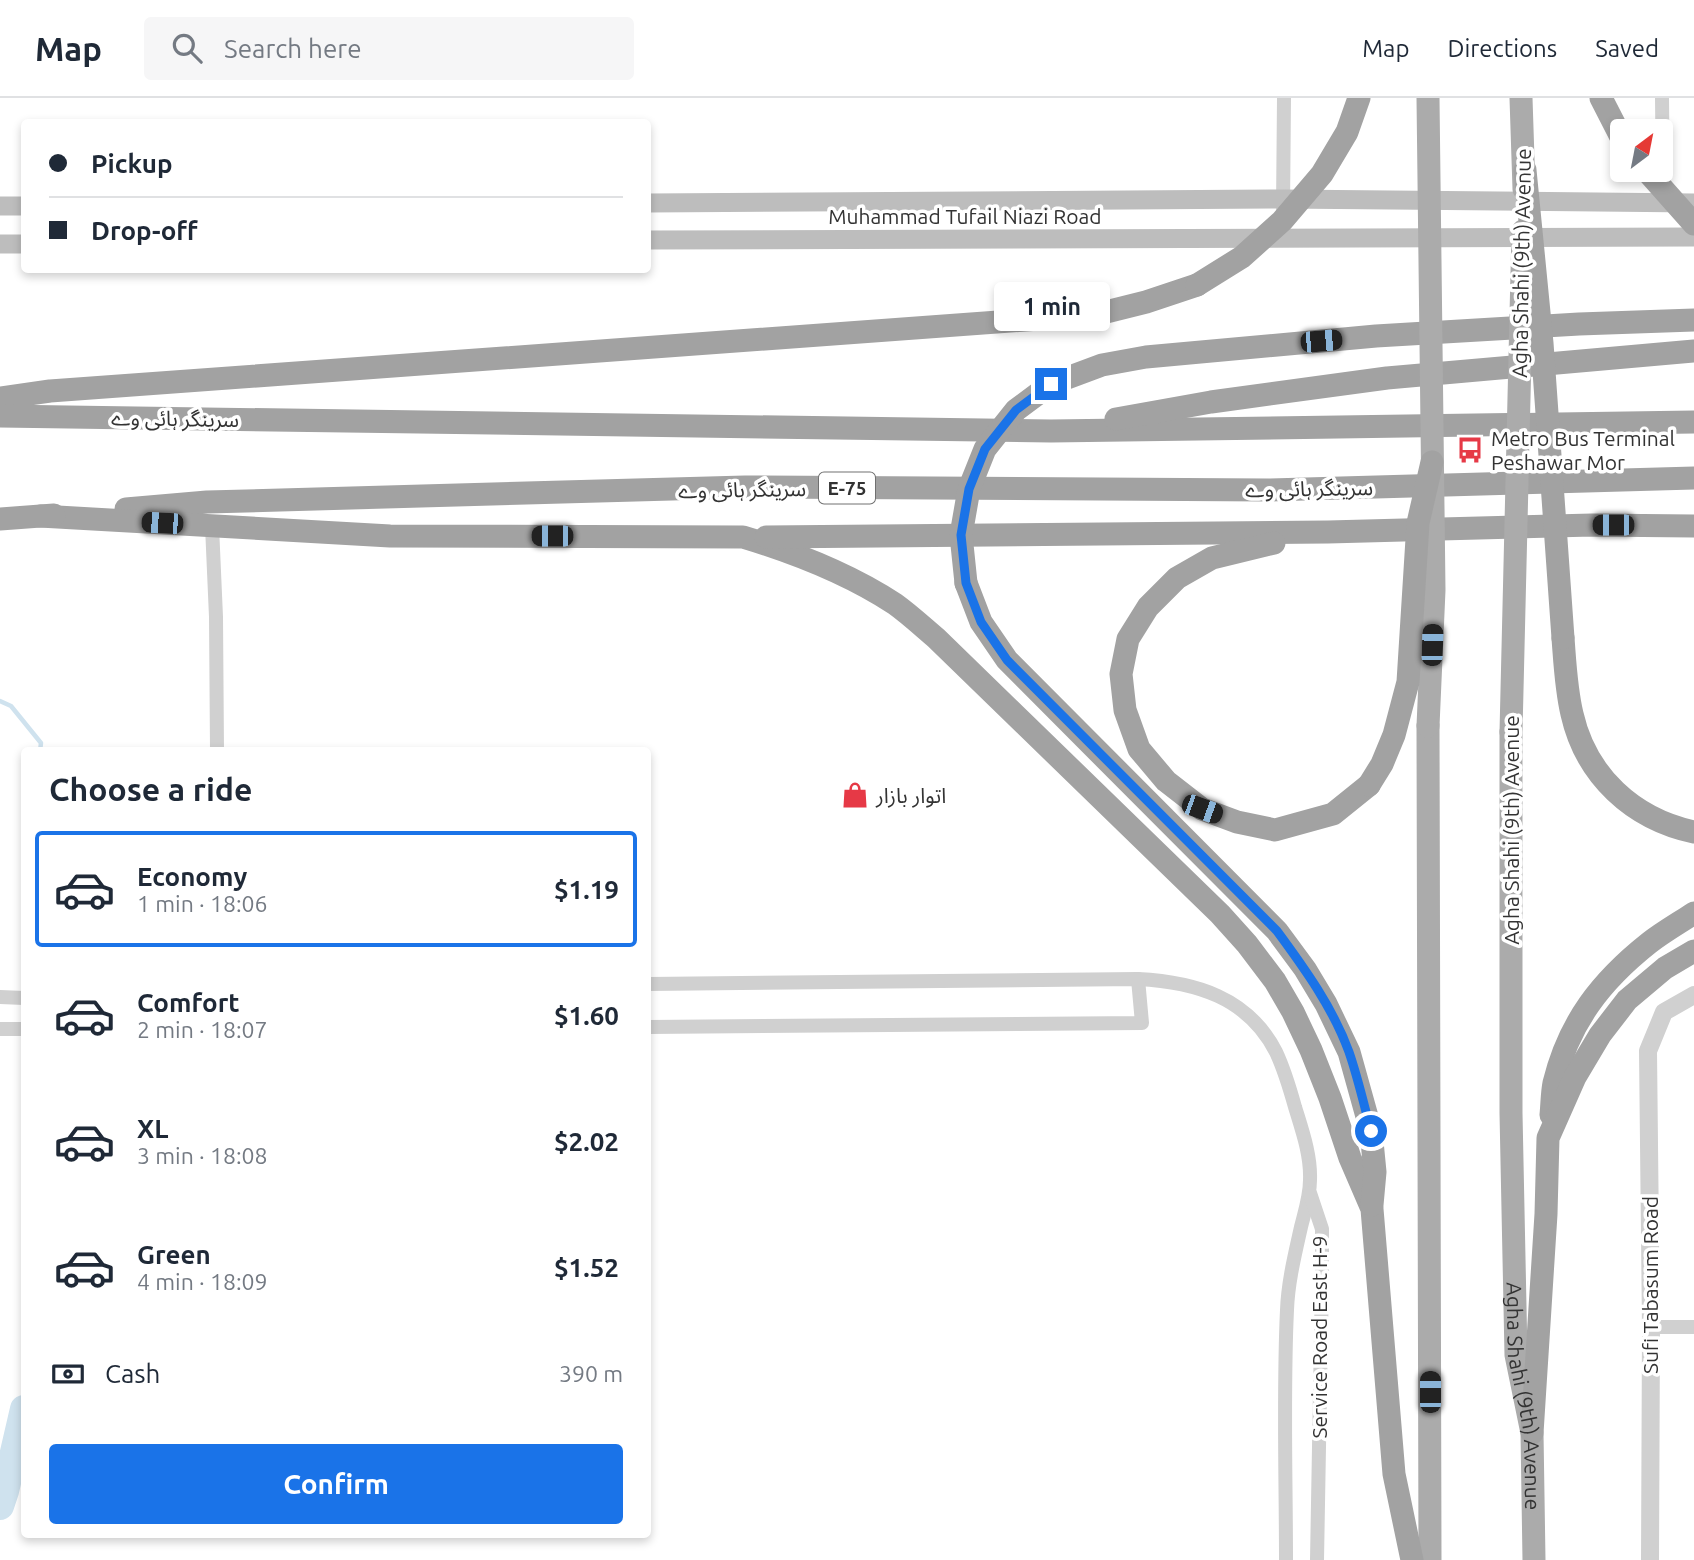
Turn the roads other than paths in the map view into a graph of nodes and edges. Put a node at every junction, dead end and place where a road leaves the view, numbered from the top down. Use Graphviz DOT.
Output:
graph roads {
  1 [pos="1284,98"];
  2 [pos="1359,98"];
  3 [pos="1428,98"];
  4 [pos="1521,98"];
  5 [pos="1662,98"];
  6 [pos="1601,99"];
  7 [pos="1612,119"];
  8 [pos="1525,170"];
  9 [pos="1656,182"];
  10 [pos="1283,199"];
  11 [pos="1663,202"];
  12 [pos="651,203"];
  13 [pos="1694,203"];
  14 [pos="0,206"];
  15 [pos="21,206"];
  16 [pos="1694,225"];
  17 [pos="1283,237"];
  18 [pos="1694,237"];
  19 [pos="651,240"];
  20 [pos="0,244"];
  21 [pos="21,244"];
  22 [pos="1694,320"];
  23 [pos="1694,351"];
  24 [pos="0,398"];
  25 [pos="0,416"];
  26 [pos="1694,422"];
  27 [pos="1051,430"];
  28 [pos="1432,462"];
  29 [pos="1694,478"];
  30 [pos="40,516"];
  31 [pos="0,519"];
  32 [pos="212,526"];
  33 [pos="1688,526"];
  34 [pos="1328,532"];
  35 [pos="743,537"];
  36 [pos="217,747"];
  37 [pos="1694,832"];
  38 [pos="1694,913"];
  39 [pos="1694,951"];
  40 [pos="1138,979"];
  41 [pos="651,984"];
  42 [pos="1694,995"];
  43 [pos="0,997"];
  44 [pos="21,998"];
  45 [pos="651,1027"];
  46 [pos="0,1029"];
  47 [pos="21,1029"];
  48 [pos="1548,1139"];
  49 [pos="1309,1192"];
  50 [pos="1371,1209"];
  51 [pos="1651,1327"];
  52 [pos="1694,1327"];
  53 [pos="1532,1433"];
  54 [pos="1286,1560"];
  55 [pos="1317,1560"];
  56 [pos="1412,1560"];
  57 [pos="1430,1560"];
  58 [pos="1534,1560"];
  59 [pos="1650,1560"];
  1 -- 10 [label="street"];
  2 -- 24 [label="highway, bridge"];
  3 -- 28 [label="main road, bridge"];
  4 -- 8 [label="main road, Agha Shahi (9th) Avenue, bridge"];
  5 -- 11 [label="street"];
  6 -- 7 [label="highway"];
  8 -- 37 [label="highway, bridge"];
  8 -- 53 [label="main road, Agha Shahi (9th) Avenue, bridge"];
  9 -- 16 [label="highway, bridge"];
  10 -- 11 [label="main road"];
  10 -- 12 [label="main road"];
  10 -- 17 [label="street"];
  11 -- 13 [label="main road"];
  14 -- 15 [label="main road"];
  17 -- 18 [label="main road, Muhammad Tufail Niazi Road"];
  17 -- 19 [label="main road, Muhammad Tufail Niazi Road"];
  20 -- 21 [label="main road"];
  22 -- 50 [label="highway, bridge"];
  23 -- 27 [label="highway"];
  25 -- 27 [label="highway, سرینگر ہائی وے"];
  26 -- 27 [label="highway, سرینگر ہائی وے"];
  28 -- 34 [label="highway, bridge"];
  28 -- 57 [label="main road, bridge"];
  29 -- 30 [label="highway, سرینگر ہائی وے / E-75"];
  30 -- 31 [label="highway, سرینگر ہائی وے / E-75"];
  30 -- 32 [label="highway"];
  32 -- 35 [label="highway"];
  32 -- 36 [label="street"];
  33 -- 34 [label="highway"];
  34 -- 35 [label="highway"];
  35 -- 50 [label="highway"];
  38 -- 48 [label="highway"];
  39 -- 48 [label="highway"];
  40 -- 41 [label="street"];
  40 -- 45 [label="street"];
  40 -- 49 [label="street"];
  42 -- 51 [label="street, Sufi Tabasum Road"];
  43 -- 44 [label="street"];
  46 -- 47 [label="street"];
  48 -- 53 [label="highway"];
  49 -- 54 [label="street, Service Road East H-9"];
  49 -- 55 [label="street, Service Road East H-9"];
  50 -- 56 [label="highway"];
  51 -- 52 [label="street"];
  51 -- 59 [label="street, Sufi Tabasum Road"];
  53 -- 58 [label="main road, Agha Shahi (9th) Avenue"];
}
